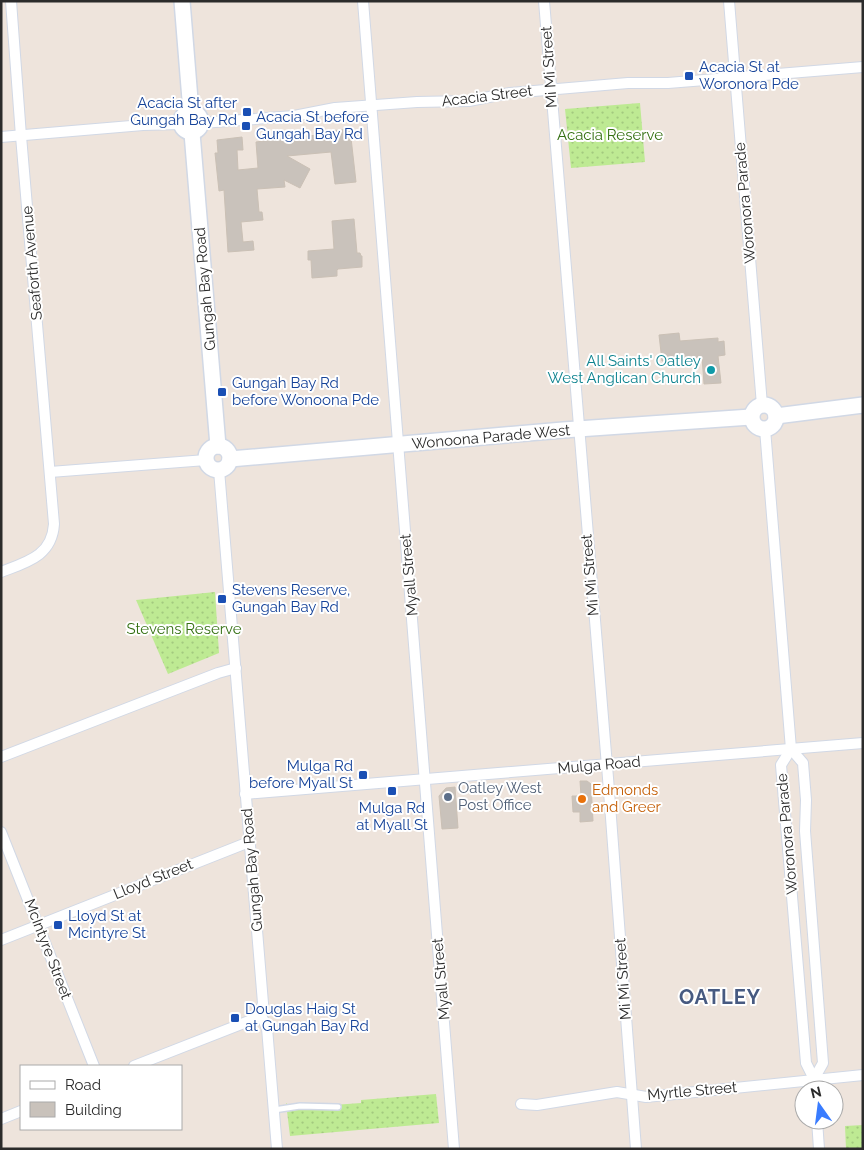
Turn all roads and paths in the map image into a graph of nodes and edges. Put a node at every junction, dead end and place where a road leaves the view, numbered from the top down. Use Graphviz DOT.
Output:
graph roads {
  1 [pos="11,1"];
  2 [pos="182,1"];
  3 [pos="363,1"];
  4 [pos="544,1"];
  5 [pos="729,1"];
  6 [pos="863,67"];
  7 [pos="734,78"];
  8 [pos="551,89"];
  9 [pos="372,106"];
  10 [pos="192,127"];
  11 [pos="21,136"];
  12 [pos="1,138"];
  13 [pos="762,405"];
  14 [pos="863,405"];
  15 [pos="776,416"];
  16 [pos="751,417"];
  17 [pos="578,429"];
  18 [pos="765,430"];
  19 [pos="399,444"];
  20 [pos="218,446"];
  21 [pos="230,459"];
  22 [pos="206,460"];
  23 [pos="219,470"];
  24 [pos="50,472"];
  25 [pos="1,572"];
  26 [pos="236,668"];
  27 [pos="863,743"];
  28 [pos="791,749"];
  29 [pos="1,757"];
  30 [pos="606,764"];
  31 [pos="425,779"];
  32 [pos="245,794"];
  33 [pos="1,832"];
  34 [pos="786,832"];
  35 [pos="805,832"];
  36 [pos="249,842"];
  37 [pos="38,925"];
  38 [pos="812,929"];
  39 [pos="795,930"];
  40 [pos="1,940"];
  41 [pos="817,988"];
  42 [pos="800,990"];
  43 [pos="260,1013"];
  44 [pos="94,1065"];
  45 [pos="137,1065"];
  46 [pos="863,1075"];
  47 [pos="813,1080"];
  48 [pos="817,1080"];
  49 [pos="839,1080"];
  50 [pos="794,1086"];
  51 [pos="631,1094"];
  52 [pos="522,1104"];
  53 [pos="338,1107"];
  54 [pos="274,1110"];
  55 [pos="20,1111"];
  56 [pos="1,1119"];
  57 [pos="818,1130"];
  58 [pos="277,1149"];
  59 [pos="454,1149"];
  60 [pos="636,1149"];
  61 [pos="819,1149"];
  1 -- 11 [label="street, Seaforth Avenue"];
  2 -- 10 [label="street"];
  3 -- 9 [label="street, Myall Street"];
  4 -- 8 [label="street, Mi Mi Street"];
  5 -- 7 [label="street, Woronora Parade"];
  6 -- 7 [label="street, Acacia Street"];
  7 -- 8 [label="street, Acacia Street"];
  7 -- 13 [label="street, Woronora Parade"];
  8 -- 9 [label="street, Acacia Street"];
  8 -- 17 [label="street, Mi Mi Street"];
  9 -- 10 [label="street, Acacia Street"];
  9 -- 19 [label="street, Myall Street"];
  10 -- 11 [label="street, Acacia Street"];
  10 -- 20 [label="street, Gungah Bay Road"];
  11 -- 12 [label="street, Acacia Street"];
  11 -- 24 [label="street, Seaforth Avenue"];
  13 -- 15 [label="street"];
  13 -- 16 [label="street"];
  14 -- 15 [label="street"];
  15 -- 18 [label="street"];
  16 -- 17 [label="street, Wonoona Parade West"];
  16 -- 18 [label="street"];
  17 -- 19 [label="street, Wonoona Parade West"];
  17 -- 30 [label="street, Mi Mi Street"];
  18 -- 28 [label="street"];
  19 -- 21 [label="street, Wonoona Parade West"];
  19 -- 31 [label="street, Myall Street"];
  20 -- 21 [label="street"];
  20 -- 22 [label="street"];
  21 -- 23 [label="street"];
  22 -- 23 [label="street"];
  22 -- 24 [label="street"];
  23 -- 26 [label="street, Gungah Bay Road"];
  24 -- 25 [label="street, Seaforth Avenue"];
  26 -- 29 [label="street"];
  26 -- 32 [label="street, Gungah Bay Road"];
  27 -- 28 [label="street, Mulga Road"];
  28 -- 30 [label="street, Mulga Road"];
  28 -- 34 [label="street, Woronora Parade"];
  28 -- 35 [label="street"];
  30 -- 31 [label="street, Mulga Road"];
  30 -- 51 [label="street, Mi Mi Street"];
  31 -- 32 [label="street, Mulga Road"];
  31 -- 59 [label="street, Myall Street"];
  32 -- 36 [label="street, Gungah Bay Road"];
  33 -- 37 [label="street, McIntyre Street"];
  34 -- 35 [label="street"];
  34 -- 39 [label="street, Woronora Parade"];
  35 -- 38 [label="street"];
  36 -- 37 [label="street, Lloyd Street"];
  36 -- 43 [label="street, Gungah Bay Road"];
  37 -- 40 [label="street, Lloyd Street"];
  37 -- 44 [label="street, McIntyre Street"];
  38 -- 39 [label="street"];
  38 -- 41 [label="street"];
  39 -- 42 [label="street, Woronora Parade"];
  41 -- 42 [label="street"];
  41 -- 48 [label="street"];
  42 -- 47 [label="street, Woronora Parade"];
  43 -- 45 [label="street"];
  43 -- 54 [label="street, Gungah Bay Road"];
  46 -- 49 [label="street, Myrtle Street"];
  50 -- 51 [label="street, Myrtle Street"];
  51 -- 52 [label="street, Myrtle Street"];
  51 -- 60 [label="street, Mi Mi Street"];
  53 -- 54 [label="lane"];
  54 -- 58 [label="street, Gungah Bay Road"];
  55 -- 56 [label="street"];
  57 -- 61 [label="street"];
}
